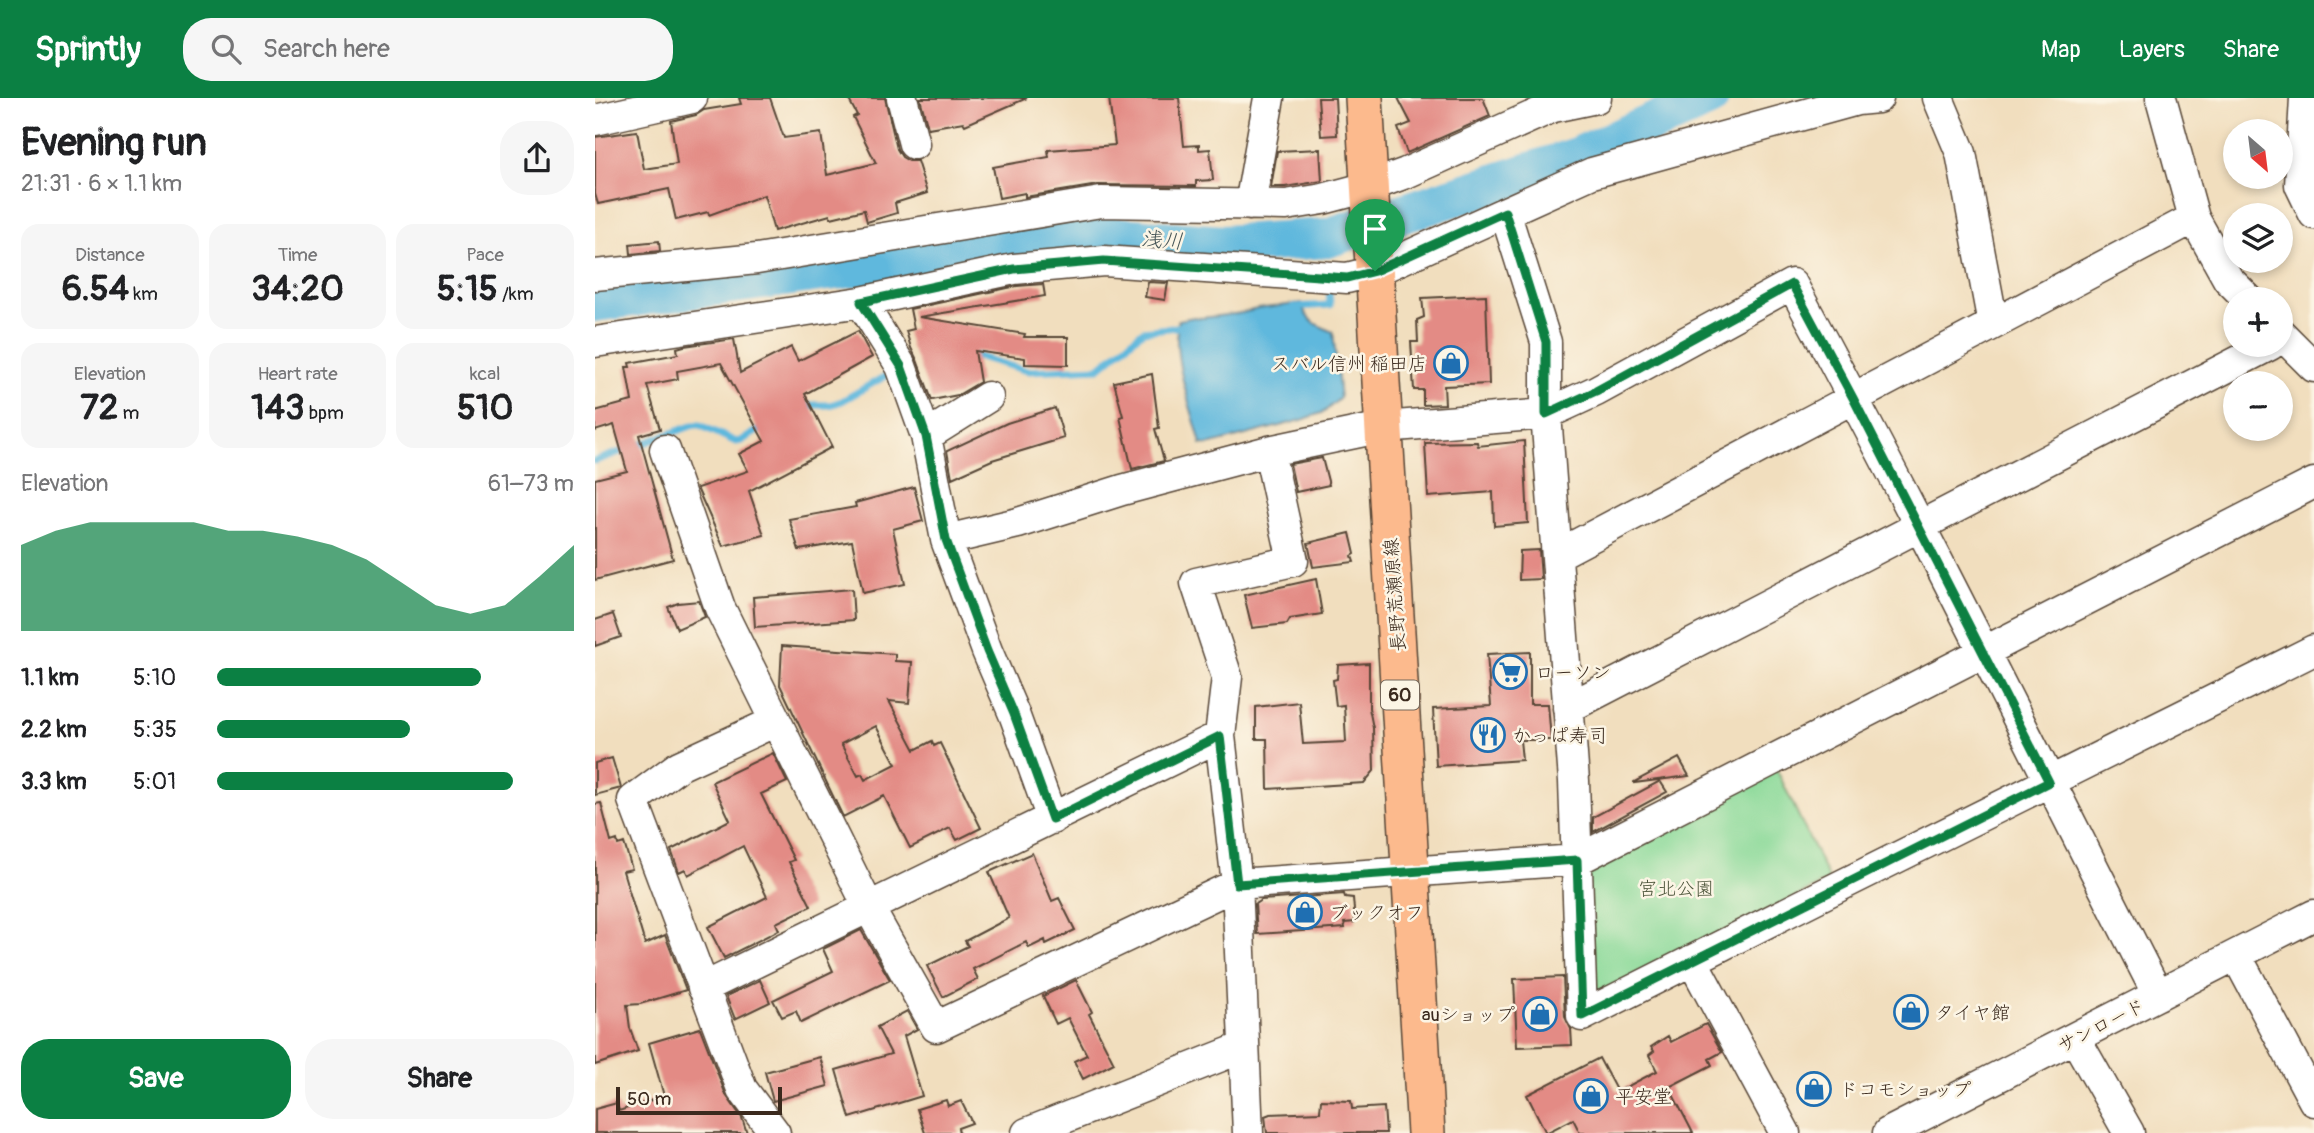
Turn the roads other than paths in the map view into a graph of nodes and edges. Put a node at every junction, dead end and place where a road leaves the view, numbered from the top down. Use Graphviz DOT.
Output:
graph roads {
  1 [pos="691,98"];
  2 [pos="902,98"];
  3 [pos="1269,98"];
  4 [pos="1364,98"];
  5 [pos="1596,98"];
  6 [pos="1878,98"];
  7 [pos="1938,98"];
  8 [pos="2161,98"];
  9 [pos="2305,98"];
  10 [pos="1552,103"];
  11 [pos="595,120"];
  12 [pos="914,144"];
  13 [pos="1369,192"];
  14 [pos="1249,205"];
  15 [pos="2312,206"];
  16 [pos="1505,212"];
  17 [pos="2194,218"];
  18 [pos="1374,264"];
  19 [pos="595,275"];
  20 [pos="2236,287"];
  21 [pos="861,302"];
  22 [pos="1993,324"];
  23 [pos="595,342"];
  24 [pos="2293,350"];
  25 [pos="2243,357"];
  26 [pos="2314,367"];
  27 [pos="988,397"];
  28 [pos="1853,398"];
  29 [pos="1546,414"];
  30 [pos="1383,426"];
  31 [pos="926,436"];
  32 [pos="665,450"];
  33 [pos="1269,451"];
  34 [pos="2314,483"];
  35 [pos="1919,526"];
  36 [pos="946,540"];
  37 [pos="1557,555"];
  38 [pos="2314,650"];
  39 [pos="1983,652"];
  40 [pos="1568,708"];
  41 [pos="776,721"];
  42 [pos="1220,736"];
  43 [pos="2049,782"];
  44 [pos="1052,819"];
  45 [pos="1577,860"];
  46 [pos="1412,873"];
  47 [pos="1237,884"];
  48 [pos="869,908"];
  49 [pos="2314,915"];
  50 [pos="2236,955"];
  51 [pos="1692,960"];
  52 [pos="703,988"];
  53 [pos="2158,995"];
  54 [pos="2075,1038"];
  55 [pos="1244,1047"];
  56 [pos="2314,1101"];
  57 [pos="1905,1129"];
  58 [pos="775,1133"];
  59 [pos="1027,1133"];
  60 [pos="1248,1133"];
  61 [pos="1426,1133"];
  62 [pos="1785,1133"];
  63 [pos="2129,1133"];
  1 -- 11 [label="street"];
  2 -- 12 [label="street"];
  3 -- 14 [label="street"];
  4 -- 13 [label="main road, 長野荒瀬原線 / 60"];
  5 -- 10 [label="street"];
  6 -- 16 [label="street"];
  7 -- 22 [label="street"];
  8 -- 17 [label="street"];
  9 -- 15 [label="street"];
  10 -- 13 [label="street"];
  13 -- 14 [label="street"];
  13 -- 18 [label="main road, 長野荒瀬原線 / 60"];
  14 -- 19 [label="street"];
  16 -- 18 [label="street"];
  16 -- 29 [label="street"];
  17 -- 20 [label="street"];
  17 -- 22 [label="street"];
  18 -- 21 [label="street"];
  18 -- 30 [label="main road, 長野荒瀬原線 / 60"];
  21 -- 23 [label="street"];
  21 -- 31 [label="street"];
  22 -- 28 [label="street"];
  24 -- 26 [label="street"];
  25 -- 35 [label="street"];
  27 -- 31 [label="street"];
  28 -- 29 [label="street"];
  28 -- 35 [label="street"];
  28 -- 37 [label="street"];
  29 -- 30 [label="street"];
  29 -- 37 [label="street"];
  30 -- 33 [label="street"];
  30 -- 46 [label="main road, 長野荒瀬原線 / 60"];
  31 -- 36 [label="street"];
  32 -- 41 [label="street"];
  33 -- 36 [label="street"];
  33 -- 42 [label="street"];
  34 -- 39 [label="street"];
  35 -- 39 [label="street"];
  35 -- 40 [label="street"];
  36 -- 44 [label="street"];
  37 -- 40 [label="street"];
  38 -- 43 [label="street"];
  39 -- 43 [label="street"];
  39 -- 45 [label="street"];
  40 -- 45 [label="street"];
  41 -- 48 [label="street"];
  41 -- 52 [label="street"];
  42 -- 44 [label="street"];
  42 -- 47 [label="street"];
  43 -- 51 [label="street"];
  43 -- 53 [label="street"];
  44 -- 48 [label="street"];
  45 -- 46 [label="street"];
  45 -- 51 [label="street"];
  46 -- 47 [label="street"];
  46 -- 61 [label="main road, 長野荒瀬原線 / 60"];
  47 -- 48 [label="street"];
  47 -- 55 [label="street"];
  48 -- 52 [label="street"];
  49 -- 50 [label="street, サンロード"];
  50 -- 53 [label="street, サンロード"];
  50 -- 56 [label="street"];
  51 -- 62 [label="street"];
  52 -- 58 [label="street"];
  53 -- 54 [label="street, サンロード"];
  54 -- 57 [label="street, サンロード"];
  54 -- 63 [label="street"];
  55 -- 59 [label="street"];
  55 -- 60 [label="street"];
}
